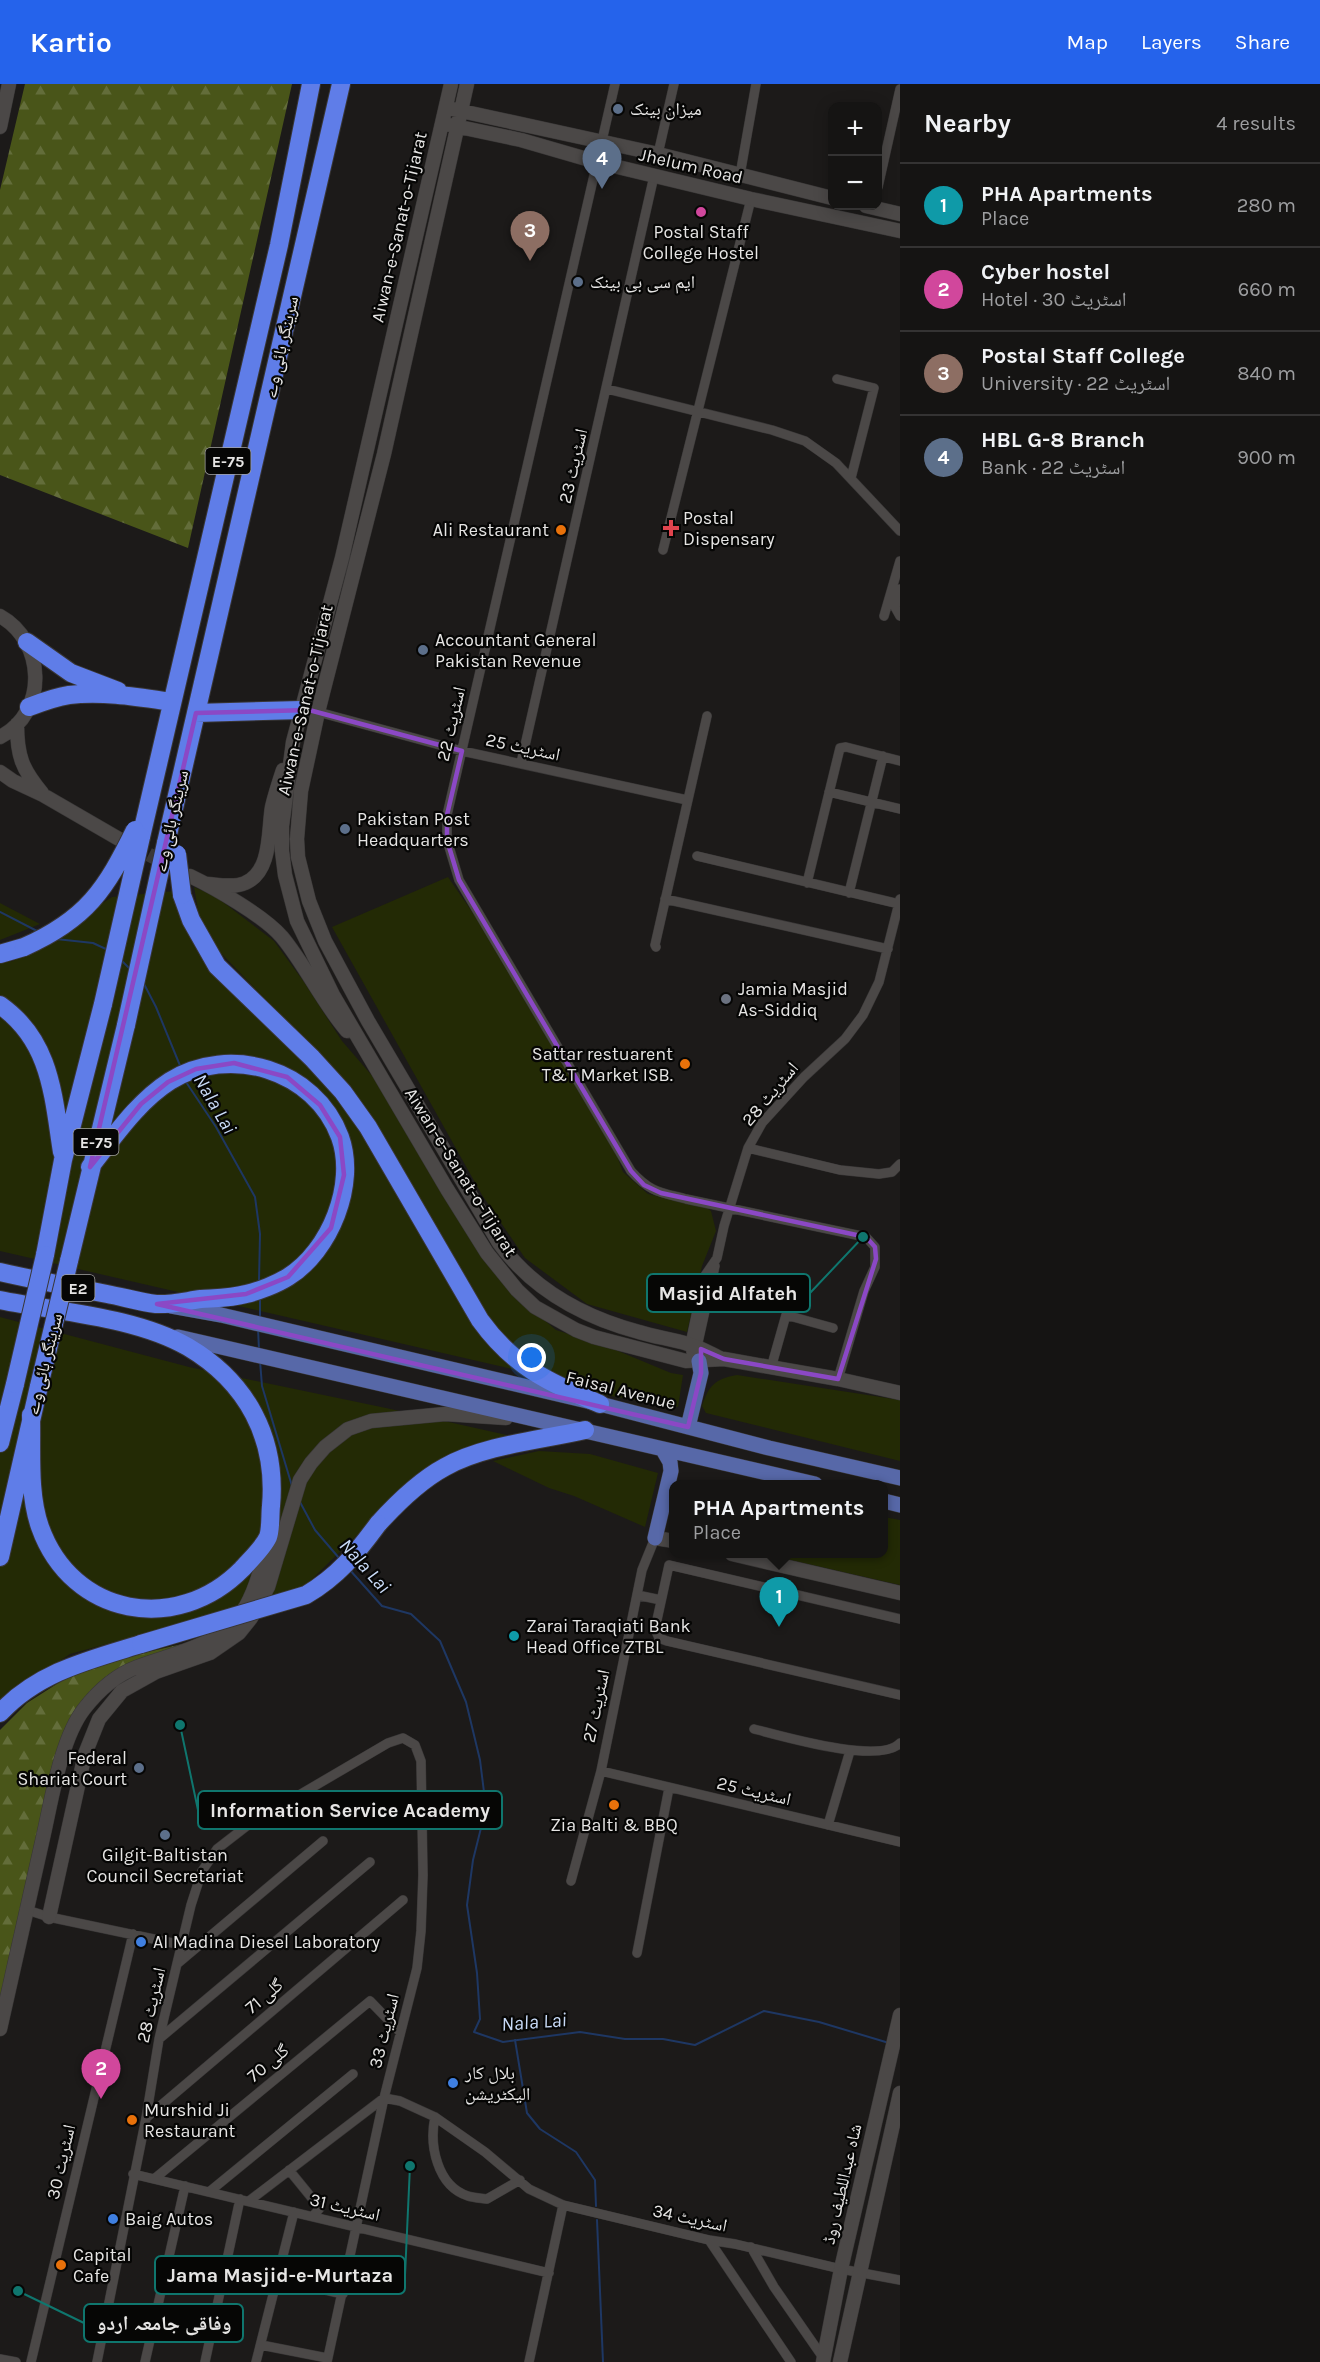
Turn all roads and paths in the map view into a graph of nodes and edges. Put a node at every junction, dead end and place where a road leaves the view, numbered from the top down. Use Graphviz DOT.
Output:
graph roads {
  1 [pos="9,84"];
  2 [pos="311,84"];
  3 [pos="341,84"];
  4 [pos="451,84"];
  5 [pos="467,84"];
  6 [pos="615,84"];
  7 [pos="674,84"];
  8 [pos="756,84"];
  9 [pos="900,89"];
  10 [pos="445,107"];
  11 [pos="460,111"];
  12 [pos="441,122"];
  13 [pos="525,124"];
  14 [pos="456,126"];
  15 [pos="0,127"];
  16 [pos="889,128"];
  17 [pos="900,130"];
  18 [pos="521,140"];
  19 [pos="602,141"];
  20 [pos="658,154"];
  21 [pos="597,162"];
  22 [pos="882,166"];
  23 [pos="740,175"];
  24 [pos="654,176"];
  25 [pos="786,187"];
  26 [pos="828,197"];
  27 [pos="751,199"];
  28 [pos="782,207"];
  29 [pos="894,212"];
  30 [pos="884,227"];
  31 [pos="900,231"];
  32 [pos="837,379"];
  33 [pos="607,389"];
  34 [pos="698,412"];
  35 [pos="851,478"];
  36 [pos="900,531"];
  37 [pos="663,550"];
  38 [pos="900,561"];
  39 [pos="900,589"];
  40 [pos="0,616"];
  41 [pos="884,616"];
  42 [pos="900,616"];
  43 [pos="27,642"];
  44 [pos="131,696"];
  45 [pos="171,702"];
  46 [pos="29,707"];
  47 [pos="309,711"];
  48 [pos="196,713"];
  49 [pos="707,716"];
  50 [pos="17,724"];
  51 [pos="0,737"];
  52 [pos="293,742"];
  53 [pos="462,751"];
  54 [pos="884,756"];
  55 [pos="900,760"];
  56 [pos="521,763"];
  57 [pos="0,772"];
  58 [pos="830,792"];
  59 [pos="43,795"];
  60 [pos="687,800"];
  61 [pos="872,802"];
  62 [pos="900,809"];
  63 [pos="132,835"];
  64 [pos="172,848"];
  65 [pos="697,856"];
  66 [pos="190,876"];
  67 [pos="807,883"];
  68 [pos="206,884"];
  69 [pos="849,892"];
  70 [pos="665,899"];
  71 [pos="899,901"];
  72 [pos="325,941"];
  73 [pos="656,947"];
  74 [pos="309,948"];
  75 [pos="888,949"];
  76 [pos="0,954"];
  77 [pos="0,1005"];
  78 [pos="376,1066"];
  79 [pos="748,1148"];
  80 [pos="63,1160"];
  81 [pos="900,1164"];
  82 [pos="90,1167"];
  83 [pos="729,1208"];
  84 [pos="0,1272"];
  85 [pos="0,1300"];
  86 [pos="157,1304"];
  87 [pos="833,1328"];
  88 [pos="150,1331"];
  89 [pos="641,1333"];
  90 [pos="638,1348"];
  91 [pos="694,1353"];
  92 [pos="771,1368"];
  93 [pos="838,1379"];
  94 [pos="900,1393"];
  95 [pos="8,1398"];
  96 [pos="600,1404"];
  97 [pos="31,1415"];
  98 [pos="529,1419"];
  99 [pos="688,1427"];
  100 [pos="585,1430"];
  101 [pos="0,1443"];
  102 [pos="663,1450"];
  103 [pos="693,1457"];
  104 [pos="900,1478"];
  105 [pos="675,1480"];
  106 [pos="793,1480"];
  107 [pos="669,1499"];
  108 [pos="655,1538"];
  109 [pos="669,1541"];
  110 [pos="274,1543"];
  111 [pos="0,1557"];
  112 [pos="749,1558"];
  113 [pos="900,1593"];
  114 [pos="637,1595"];
  115 [pos="661,1600"];
  116 [pos="900,1618"];
  117 [pos="900,1695"];
  118 [pos="0,1713"];
  119 [pos="754,1730"];
  120 [pos="900,1743"];
  121 [pos="379,1749"];
  122 [pos="850,1751"];
  123 [pos="601,1771"];
  124 [pos="669,1788"];
  125 [pos="828,1826"];
  126 [pos="323,1840"];
  127 [pos="900,1842"];
  128 [pos="370,1862"];
  129 [pos="571,1881"];
  130 [pos="403,1900"];
  131 [pos="27,1910"];
  132 [pos="49,1917"];
  133 [pos="133,1934"];
  134 [pos="182,1945"];
  135 [pos="637,1953"];
  136 [pos="177,1964"];
  137 [pos="900,2015"];
  138 [pos="0,2029"];
  139 [pos="400,2032"];
  140 [pos="159,2039"];
  141 [pos="353,2074"];
  142 [pos="900,2093"];
  143 [pos="384,2098"];
  144 [pos="435,2116"];
  145 [pos="146,2118"];
  146 [pos="289,2170"];
  147 [pos="133,2174"];
  148 [pos="154,2179"];
  149 [pos="520,2180"];
  150 [pos="185,2186"];
  151 [pos="209,2192"];
  152 [pos="244,2200"];
  153 [pos="562,2205"];
  154 [pos="294,2212"];
  155 [pos="313,2216"];
  156 [pos="357,2227"];
  157 [pos="710,2240"];
  158 [pos="751,2247"];
  159 [pos="841,2269"];
  160 [pos="859,2272"];
  161 [pos="549,2273"];
  162 [pos="277,2279"];
  163 [pos="900,2280"];
  164 [pos="343,2294"];
  165 [pos="261,2345"];
  166 [pos="0,2359"];
  167 [pos="327,2360"];
  168 [pos="823,2360"];
  169 [pos="16,2362"];
  170 [pos="31,2362"];
  171 [pos="97,2362"];
  172 [pos="145,2362"];
  173 [pos="205,2362"];
  174 [pos="256,2362"];
  175 [pos="529,2362"];
  176 [pos="791,2362"];
  177 [pos="840,2362"];
  1 -- 15 [label="main road"];
  2 -- 45 [label="highway, سرینگر ہائی وے / E-75"];
  3 -- 48 [label="highway, سرینگر ہائی وے / E-75"];
  4 -- 10 [label="main road, Aiwan-e-Sanat-o-Tijarat"];
  5 -- 11 [label="main road, Aiwan-e-Sanat-o-Tijarat"];
  6 -- 19 [label="street, اسٹریٹ 22"];
  7 -- 20 [label="street"];
  8 -- 23 [label="street"];
  9 -- 16 [label="street"];
  10 -- 11 [label="main road, Jhelum Road"];
  10 -- 12 [label="main road, Aiwan-e-Sanat-o-Tijarat"];
  11 -- 13 [label="main road, Jhelum Road"];
  11 -- 14 [label="main road, Aiwan-e-Sanat-o-Tijarat"];
  12 -- 14 [label="main road, Jhelum Road"];
  12 -- 47 [label="main road, Aiwan-e-Sanat-o-Tijarat"];
  13 -- 18 [label="main road"];
  13 -- 19 [label="main road, Jhelum Road"];
  14 -- 18 [label="main road, Jhelum Road"];
  14 -- 47 [label="main road, Aiwan-e-Sanat-o-Tijarat"];
  16 -- 17 [label="street"];
  16 -- 22 [label="street"];
  18 -- 21 [label="main road, Jhelum Road"];
  19 -- 20 [label="main road, Jhelum Road"];
  19 -- 21 [label="street, اسٹریٹ 22"];
  20 -- 23 [label="main road, Jhelum Road"];
  21 -- 24 [label="main road, Jhelum Road"];
  21 -- 53 [label="street, اسٹریٹ 22"];
  23 -- 25 [label="main road, Jhelum Road"];
  24 -- 27 [label="main road, Jhelum Road"];
  24 -- 33 [label="street, اسٹریٹ 23"];
  25 -- 26 [label="main road, Jhelum Road"];
  25 -- 28 [label="main road"];
  27 -- 28 [label="main road, Jhelum Road"];
  27 -- 34 [label="street"];
  28 -- 30 [label="main road, Jhelum Road"];
  29 -- 30 [label="main road"];
  30 -- 31 [label="main road, Jhelum Road"];
  32 -- 35 [label="street"];
  33 -- 34 [label="street"];
  33 -- 56 [label="street, اسٹریٹ 23"];
  34 -- 35 [label="street"];
  34 -- 37 [label="street"];
  35 -- 36 [label="street"];
  38 -- 41 [label="street"];
  39 -- 42 [label="street"];
  40 -- 43 [label="main road"];
  43 -- 44 [label="highway"];
  43 -- 46 [label="main road"];
  44 -- 45 [label="highway"];
  44 -- 46 [label="highway"];
  45 -- 63 [label="highway, سرینگر ہائی وے / E-75"];
  46 -- 50 [label="main road"];
  47 -- 48 [label="highway"];
  47 -- 52 [label="main road, Aiwan-e-Sanat-o-Tijarat"];
  47 -- 53 [label="street, اسٹریٹ 25"];
  47 -- 72 [label="main road, Aiwan-e-Sanat-o-Tijarat"];
  48 -- 64 [label="highway, سرینگر ہائی وے / E-75"];
  49 -- 60 [label="street"];
  50 -- 51 [label="main road"];
  50 -- 59 [label="main road"];
  52 -- 68 [label="main road"];
  52 -- 74 [label="main road, Aiwan-e-Sanat-o-Tijarat"];
  53 -- 56 [label="street, اسٹریٹ 25"];
  53 -- 83 [label="street, اسٹریٹ 22"];
  54 -- 55 [label="street"];
  54 -- 58 [label="street"];
  54 -- 61 [label="street"];
  56 -- 60 [label="street, اسٹریٹ 25"];
  57 -- 59 [label="main road"];
  58 -- 61 [label="street"];
  58 -- 67 [label="street"];
  59 -- 63 [label="main road"];
  60 -- 70 [label="street"];
  61 -- 62 [label="street"];
  61 -- 69 [label="street"];
  63 -- 76 [label="highway, bridge"];
  63 -- 80 [label="highway, سرینگر ہائی وے / E-75, bridge"];
  64 -- 82 [label="highway, سرینگر ہائی وے / E-75, bridge"];
  64 -- 96 [label="highway, bridge"];
  65 -- 67 [label="street"];
  66 -- 68 [label="main road"];
  67 -- 69 [label="street"];
  68 -- 78 [label="main road"];
  69 -- 71 [label="street"];
  70 -- 73 [label="street"];
  70 -- 75 [label="street"];
  71 -- 75 [label="street, اسٹریٹ 28"];
  72 -- 74 [label="main road"];
  72 -- 89 [label="main road, Aiwan-e-Sanat-o-Tijarat"];
  74 -- 78 [label="main road, Aiwan-e-Sanat-o-Tijarat"];
  75 -- 79 [label="street, اسٹریٹ 28"];
  77 -- 80 [label="highway"];
  78 -- 90 [label="main road, Aiwan-e-Sanat-o-Tijarat"];
  79 -- 81 [label="street"];
  79 -- 83 [label="street, اسٹریٹ 28"];
  80 -- 95 [label="highway, سرینگر ہائی وے / E-75, bridge"];
  82 -- 86 [label="highway"];
  82 -- 97 [label="highway, سرینگر ہائی وے / E-75, bridge"];
  83 -- 91 [label="street, اسٹریٹ 28"];
  83 -- 93 [label="street, اسٹریٹ 22"];
  84 -- 86 [label="highway, E2"];
  85 -- 88 [label="highway, E2"];
  86 -- 96 [label="main road, Faisal Avenue"];
  87 -- 92 [label="street"];
  88 -- 98 [label="main road"];
  88 -- 110 [label="highway"];
  89 -- 90 [label="main road"];
  89 -- 91 [label="main road, Aiwan-e-Sanat-o-Tijarat"];
  90 -- 91 [label="main road, Aiwan-e-Sanat-o-Tijarat"];
  91 -- 92 [label="main road, Aiwan-e-Sanat-o-Tijarat"];
  91 -- 99 [label="main road"];
  92 -- 93 [label="main road, Aiwan-e-Sanat-o-Tijarat"];
  93 -- 94 [label="main road, Aiwan-e-Sanat-o-Tijarat"];
  95 -- 101 [label="highway, سرینگر ہائی وے / E-75"];
  96 -- 99 [label="main road, Faisal Avenue"];
  97 -- 110 [label="highway"];
  97 -- 111 [label="highway, سرینگر ہائی وے / E-75"];
  98 -- 100 [label="main road"];
  98 -- 110 [label="main road"];
  99 -- 104 [label="main road, Faisal Avenue"];
  100 -- 102 [label="main road"];
  100 -- 118 [label="highway, bridge"];
  102 -- 103 [label="main road"];
  102 -- 108 [label="main road"];
  103 -- 105 [label="main road"];
  103 -- 106 [label="main road"];
  107 -- 108 [label="main road"];
  108 -- 109 [label="main road"];
  108 -- 114 [label="street, اسٹریٹ 27"];
  110 -- 131 [label="main road"];
  110 -- 132 [label="main road"];
  112 -- 113 [label="main road"];
  114 -- 115 [label="street"];
  114 -- 123 [label="street, اسٹریٹ 27"];
  115 -- 116 [label="street"];
  115 -- 117 [label="street"];
  119 -- 122 [label="street"];
  120 -- 122 [label="street"];
  121 -- 134 [label="street, اسٹریٹ 28"];
  121 -- 139 [label="street, اسٹریٹ 33"];
  122 -- 125 [label="street"];
  123 -- 124 [label="street, اسٹریٹ 25"];
  123 -- 129 [label="street, اسٹریٹ 27"];
  124 -- 125 [label="street, اسٹریٹ 25"];
  124 -- 135 [label="street"];
  125 -- 127 [label="street, اسٹریٹ 25"];
  126 -- 136 [label="street"];
  128 -- 140 [label="street"];
  130 -- 145 [label="street, گلی 71"];
  131 -- 132 [label="street"];
  131 -- 138 [label="main road"];
  132 -- 133 [label="street"];
  133 -- 134 [label="street"];
  133 -- 170 [label="street, اسٹریٹ 30"];
  134 -- 136 [label="street, اسٹریٹ 28"];
  136 -- 140 [label="street, اسٹریٹ 28"];
  137 -- 159 [label="main road, شاہ عبداللطیف روڈ"];
  139 -- 143 [label="street, اسٹریٹ 33"];
  139 -- 148 [label="street, گلی 70"];
  140 -- 145 [label="street, اسٹریٹ 28"];
  141 -- 151 [label="street"];
  142 -- 160 [label="main road, شاہ عبداللطیف روڈ"];
  143 -- 144 [label="street, اسٹریٹ 34"];
  143 -- 146 [label="street"];
  143 -- 156 [label="street, اسٹریٹ 33"];
  144 -- 149 [label="street, اسٹریٹ 34"];
  144 -- 149 [label="street"];
  145 -- 147 [label="street, اسٹریٹ 28"];
  146 -- 152 [label="street"];
  146 -- 155 [label="street"];
  147 -- 148 [label="street, اسٹریٹ 31"];
  147 -- 171 [label="street, اسٹریٹ 28"];
  148 -- 150 [label="street, اسٹریٹ 31"];
  149 -- 153 [label="street, اسٹریٹ 34"];
  150 -- 151 [label="street, اسٹریٹ 31"];
  150 -- 172 [label="street"];
  151 -- 152 [label="street, اسٹریٹ 31"];
  152 -- 154 [label="street, اسٹریٹ 31"];
  152 -- 173 [label="street"];
  153 -- 157 [label="street, اسٹریٹ 34"];
  153 -- 161 [label="street"];
  154 -- 155 [label="street, اسٹریٹ 31"];
  154 -- 162 [label="street"];
  155 -- 156 [label="street, اسٹریٹ 31"];
  156 -- 161 [label="street, اسٹریٹ 31"];
  156 -- 164 [label="street, اسٹریٹ 33"];
  157 -- 158 [label="street, اسٹریٹ 34"];
  157 -- 176 [label="street"];
  158 -- 159 [label="street, اسٹریٹ 34"];
  158 -- 168 [label="street"];
  159 -- 160 [label="street, اسٹریٹ 34"];
  159 -- 168 [label="main road, شاہ عبداللطیف روڈ"];
  160 -- 163 [label="street, اسٹریٹ 34"];
  160 -- 177 [label="main road, شاہ عبداللطیف روڈ"];
  161 -- 175 [label="street"];
  162 -- 164 [label="street"];
  162 -- 165 [label="street"];
  164 -- 167 [label="street, اسٹریٹ 33"];
  165 -- 167 [label="street"];
  165 -- 174 [label="street"];
  166 -- 169 [label="street"];
}
